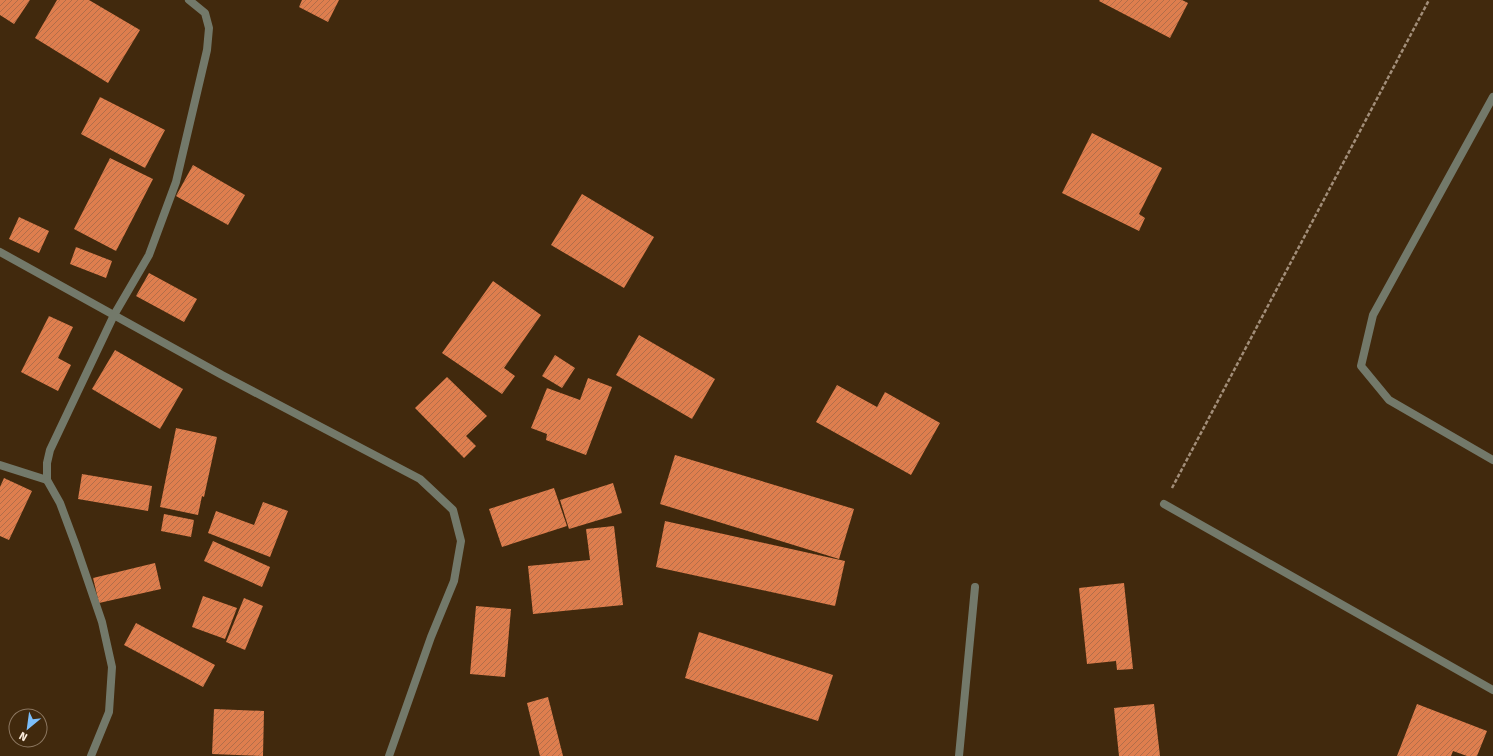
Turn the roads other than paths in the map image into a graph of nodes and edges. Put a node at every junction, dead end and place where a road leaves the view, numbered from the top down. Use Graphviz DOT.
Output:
graph roads {
  1 [pos="189,0"];
  2 [pos="1493,97"];
  3 [pos="0,252"];
  4 [pos="114,315"];
  5 [pos="1493,460"];
  6 [pos="0,465"];
  7 [pos="47,480"];
  8 [pos="1164,504"];
  9 [pos="975,587"];
  10 [pos="1493,690"];
  11 [pos="91,756"];
  12 [pos="389,756"];
  13 [pos="959,756"];
  1 -- 4 [label="street"];
  2 -- 5 [label="street"];
  3 -- 4 [label="street"];
  4 -- 7 [label="street"];
  4 -- 12 [label="street"];
  6 -- 7 [label="street"];
  7 -- 11 [label="street"];
  8 -- 10 [label="street"];
  9 -- 13 [label="street"];
}
